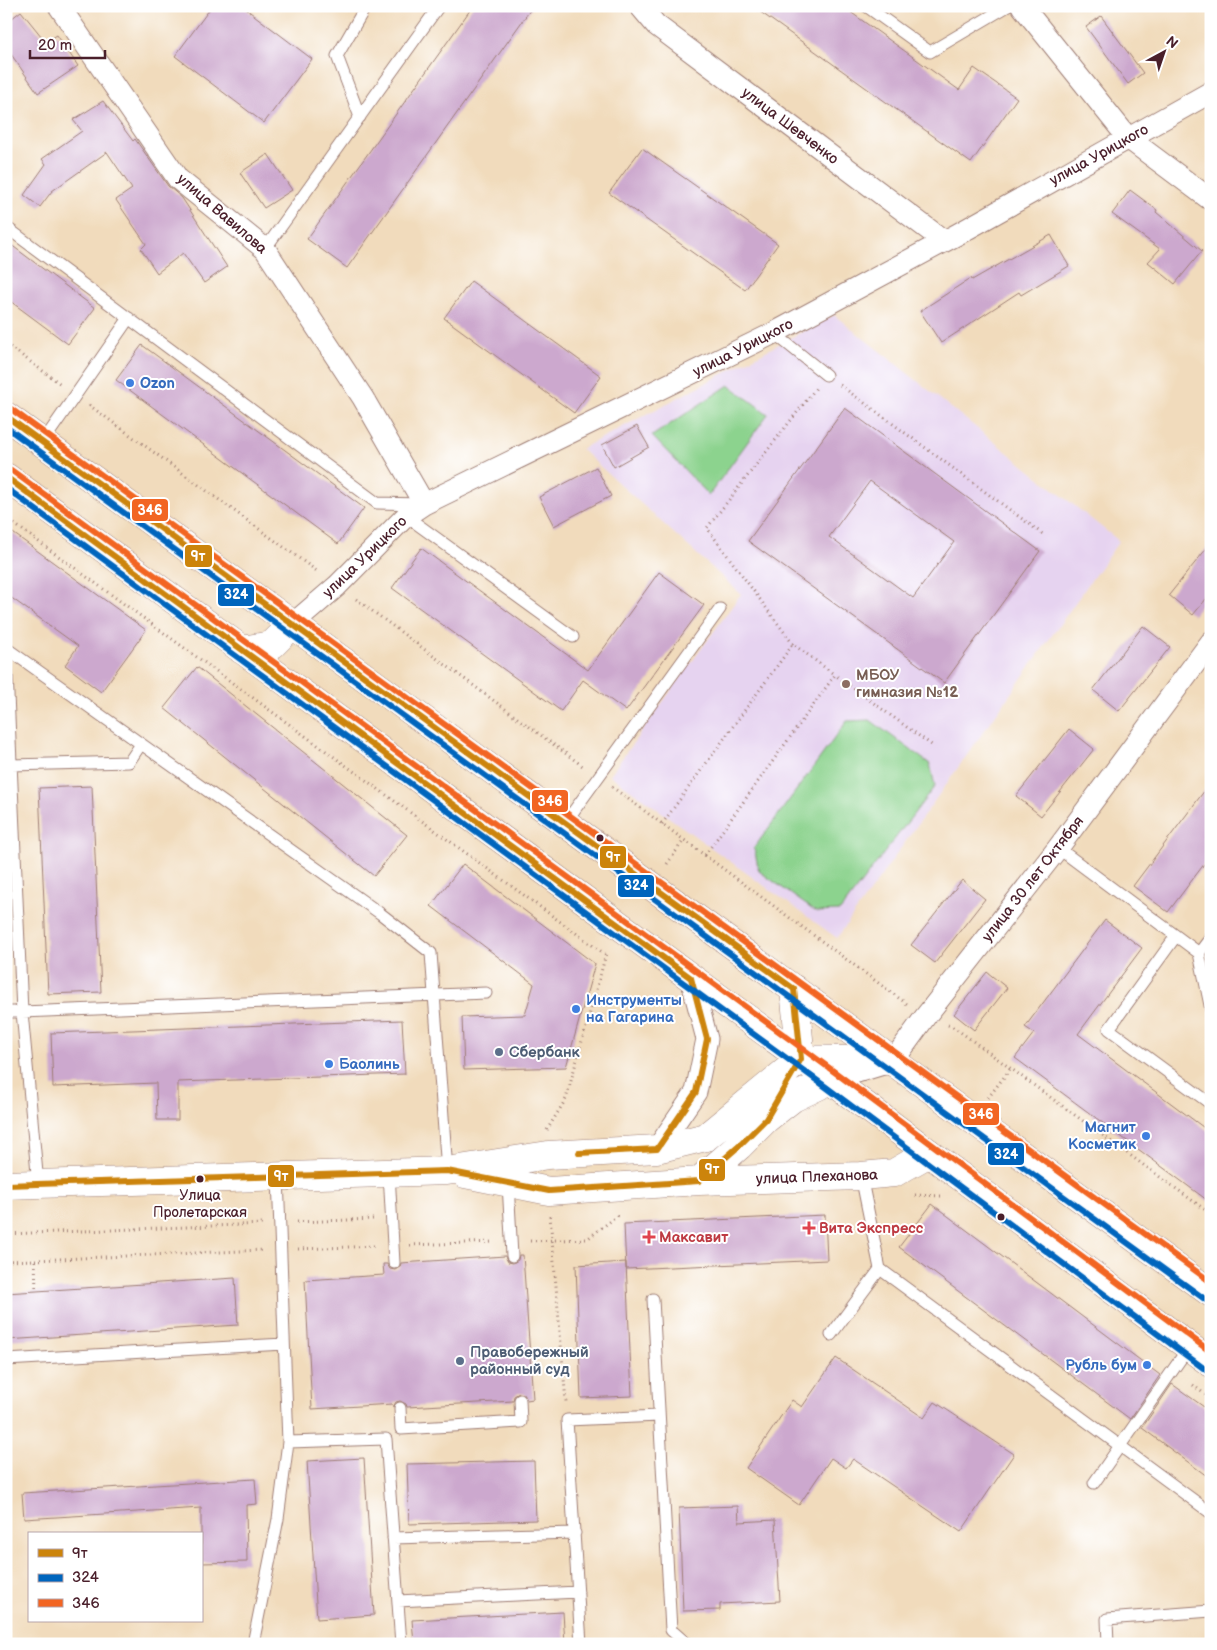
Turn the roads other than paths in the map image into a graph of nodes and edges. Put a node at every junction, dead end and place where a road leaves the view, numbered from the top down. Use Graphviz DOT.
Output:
graph roads {
  1 [pos="59,6"];
  2 [pos="366,6"];
  3 [pos="439,6"];
  4 [pos="640,6"];
  5 [pos="866,6"];
  6 [pos="1008,6"];
  7 [pos="1022,6"];
  8 [pos="1211,92"];
  9 [pos="360,117"];
  10 [pos="1128,138"];
  11 [pos="1211,200"];
  12 [pos="6,227"];
  13 [pos="944,241"];
  14 [pos="266,249"];
  15 [pos="129,318"];
  16 [pos="774,333"];
  17 [pos="826,375"];
  18 [pos="6,416"];
  19 [pos="43,442"];
  20 [pos="6,477"];
  21 [pos="424,504"];
  22 [pos="406,516"];
  23 [pos="720,609"];
  24 [pos="293,624"];
  25 [pos="573,637"];
  26 [pos="1211,642"];
  27 [pos="6,649"];
  28 [pos="242,650"];
  29 [pos="141,744"];
  30 [pos="11,765"];
  31 [pos="565,823"];
  32 [pos="1058,848"];
  33 [pos="1176,936"];
  34 [pos="1211,937"];
  35 [pos="1199,953"];
  36 [pos="691,978"];
  37 [pos="794,989"];
  38 [pos="486,993"];
  39 [pos="435,994"];
  40 [pos="1211,1010"];
  41 [pos="6,1012"];
  42 [pos="22,1012"];
  43 [pos="801,1059"];
  44 [pos="893,1061"];
  45 [pos="831,1080"];
  46 [pos="1211,1104"];
  47 [pos="766,1119"];
  48 [pos="657,1148"];
  49 [pos="929,1154"];
  50 [pos="447,1171"];
  51 [pos="390,1173"];
  52 [pos="861,1176"];
  53 [pos="278,1177"];
  54 [pos="699,1181"];
  55 [pos="508,1183"];
  56 [pos="38,1184"];
  57 [pos="6,1185"];
  58 [pos="512,1256"];
  59 [pos="394,1263"];
  60 [pos="880,1269"];
  61 [pos="1211,1293"];
  62 [pos="653,1299"];
  63 [pos="831,1335"];
  64 [pos="284,1344"];
  65 [pos="1189,1347"];
  66 [pos="6,1360"];
  67 [pos="1211,1363"];
  68 [pos="520,1400"];
  69 [pos="400,1408"];
  70 [pos="659,1416"];
  71 [pos="288,1442"];
  72 [pos="1120,1446"];
  73 [pos="1094,1483"];
  74 [pos="1211,1513"];
  75 [pos="574,1533"];
  76 [pos="393,1538"];
  77 [pos="578,1592"];
  78 [pos="398,1601"];
  79 [pos="1211,1611"];
  80 [pos="253,1644"];
  81 [pos="401,1644"];
  82 [pos="582,1644"];
  83 [pos="687,1644"];
  84 [pos="1108,1644"];
  1 -- 14 [label="street, улица Вавилова"];
  2 -- 9 [label="lane"];
  3 -- 9 [label="lane"];
  4 -- 13 [label="street, улица Шевченко"];
  5 -- 6 [label="lane"];
  7 -- 10 [label="street"];
  8 -- 10 [label="street, улица Урицкого"];
  9 -- 14 [label="lane"];
  10 -- 11 [label="street"];
  10 -- 13 [label="street, улица Урицкого"];
  12 -- 15 [label="lane"];
  13 -- 16 [label="street, улица Урицкого"];
  14 -- 21 [label="street, улица Вавилова"];
  15 -- 19 [label="lane"];
  15 -- 21 [label="lane"];
  16 -- 17 [label="lane"];
  16 -- 21 [label="street, улица Урицкого"];
  18 -- 19 [label="main road"];
  19 -- 24 [label="main road"];
  20 -- 28 [label="main road"];
  21 -- 22 [label="street, улица Урицкого"];
  22 -- 24 [label="street, улица Урицкого"];
  22 -- 25 [label="lane"];
  23 -- 31 [label="lane"];
  24 -- 28 [label="main road"];
  24 -- 31 [label="main road"];
  26 -- 32 [label="street, улица 30 лет Октября"];
  27 -- 29 [label="lane"];
  27 -- 30 [label="lane"];
  28 -- 36 [label="main road"];
  29 -- 30 [label="lane"];
  29 -- 39 [label="lane"];
  30 -- 42 [label="lane"];
  31 -- 37 [label="main road"];
  32 -- 33 [label="lane"];
  32 -- 44 [label="street, улица 30 лет Октября"];
  33 -- 35 [label="lane"];
  33 -- 46 [label="lane"];
  34 -- 35 [label="lane"];
  35 -- 40 [label="lane"];
  36 -- 43 [label="main road"];
  36 -- 48 [label="street"];
  37 -- 43 [label="main road"];
  37 -- 44 [label="main road"];
  38 -- 39 [label="lane"];
  39 -- 42 [label="lane"];
  39 -- 50 [label="lane"];
  41 -- 42 [label="lane"];
  42 -- 56 [label="lane"];
  43 -- 44 [label="main road"];
  43 -- 45 [label="main road"];
  43 -- 47 [label="main road"];
  43 -- 48 [label="main road, улица Плеханова"];
  44 -- 45 [label="street"];
  44 -- 61 [label="main road"];
  45 -- 47 [label="main road"];
  45 -- 49 [label="main road"];
  47 -- 54 [label="main road"];
  48 -- 50 [label="main road, улица Плеханова"];
  49 -- 52 [label="main road, улица Плеханова"];
  49 -- 65 [label="main road"];
  50 -- 51 [label="main road, улица Плеханова"];
  50 -- 55 [label="main road, улица Плеханова"];
  51 -- 53 [label="main road, улица Плеханова"];
  51 -- 59 [label="lane"];
  52 -- 54 [label="main road, улица Плеханова"];
  52 -- 60 [label="lane"];
  53 -- 56 [label="main road, улица Плеханова"];
  53 -- 64 [label="lane"];
  54 -- 55 [label="main road, улица Плеханова"];
  55 -- 58 [label="lane"];
  56 -- 57 [label="main road, улица Плеханова"];
  60 -- 63 [label="lane"];
  60 -- 72 [label="lane"];
  62 -- 70 [label="lane"];
  64 -- 66 [label="lane"];
  64 -- 71 [label="lane"];
  65 -- 67 [label="main road"];
  65 -- 72 [label="lane"];
  68 -- 69 [label="lane"];
  70 -- 75 [label="lane"];
  70 -- 83 [label="lane"];
  71 -- 76 [label="lane"];
  71 -- 80 [label="lane"];
  72 -- 73 [label="lane"];
  72 -- 74 [label="lane"];
  75 -- 76 [label="lane"];
  75 -- 77 [label="lane"];
  76 -- 78 [label="lane"];
  77 -- 78 [label="lane"];
  77 -- 82 [label="lane"];
  78 -- 81 [label="lane"];
  79 -- 84 [label="lane"];
}
